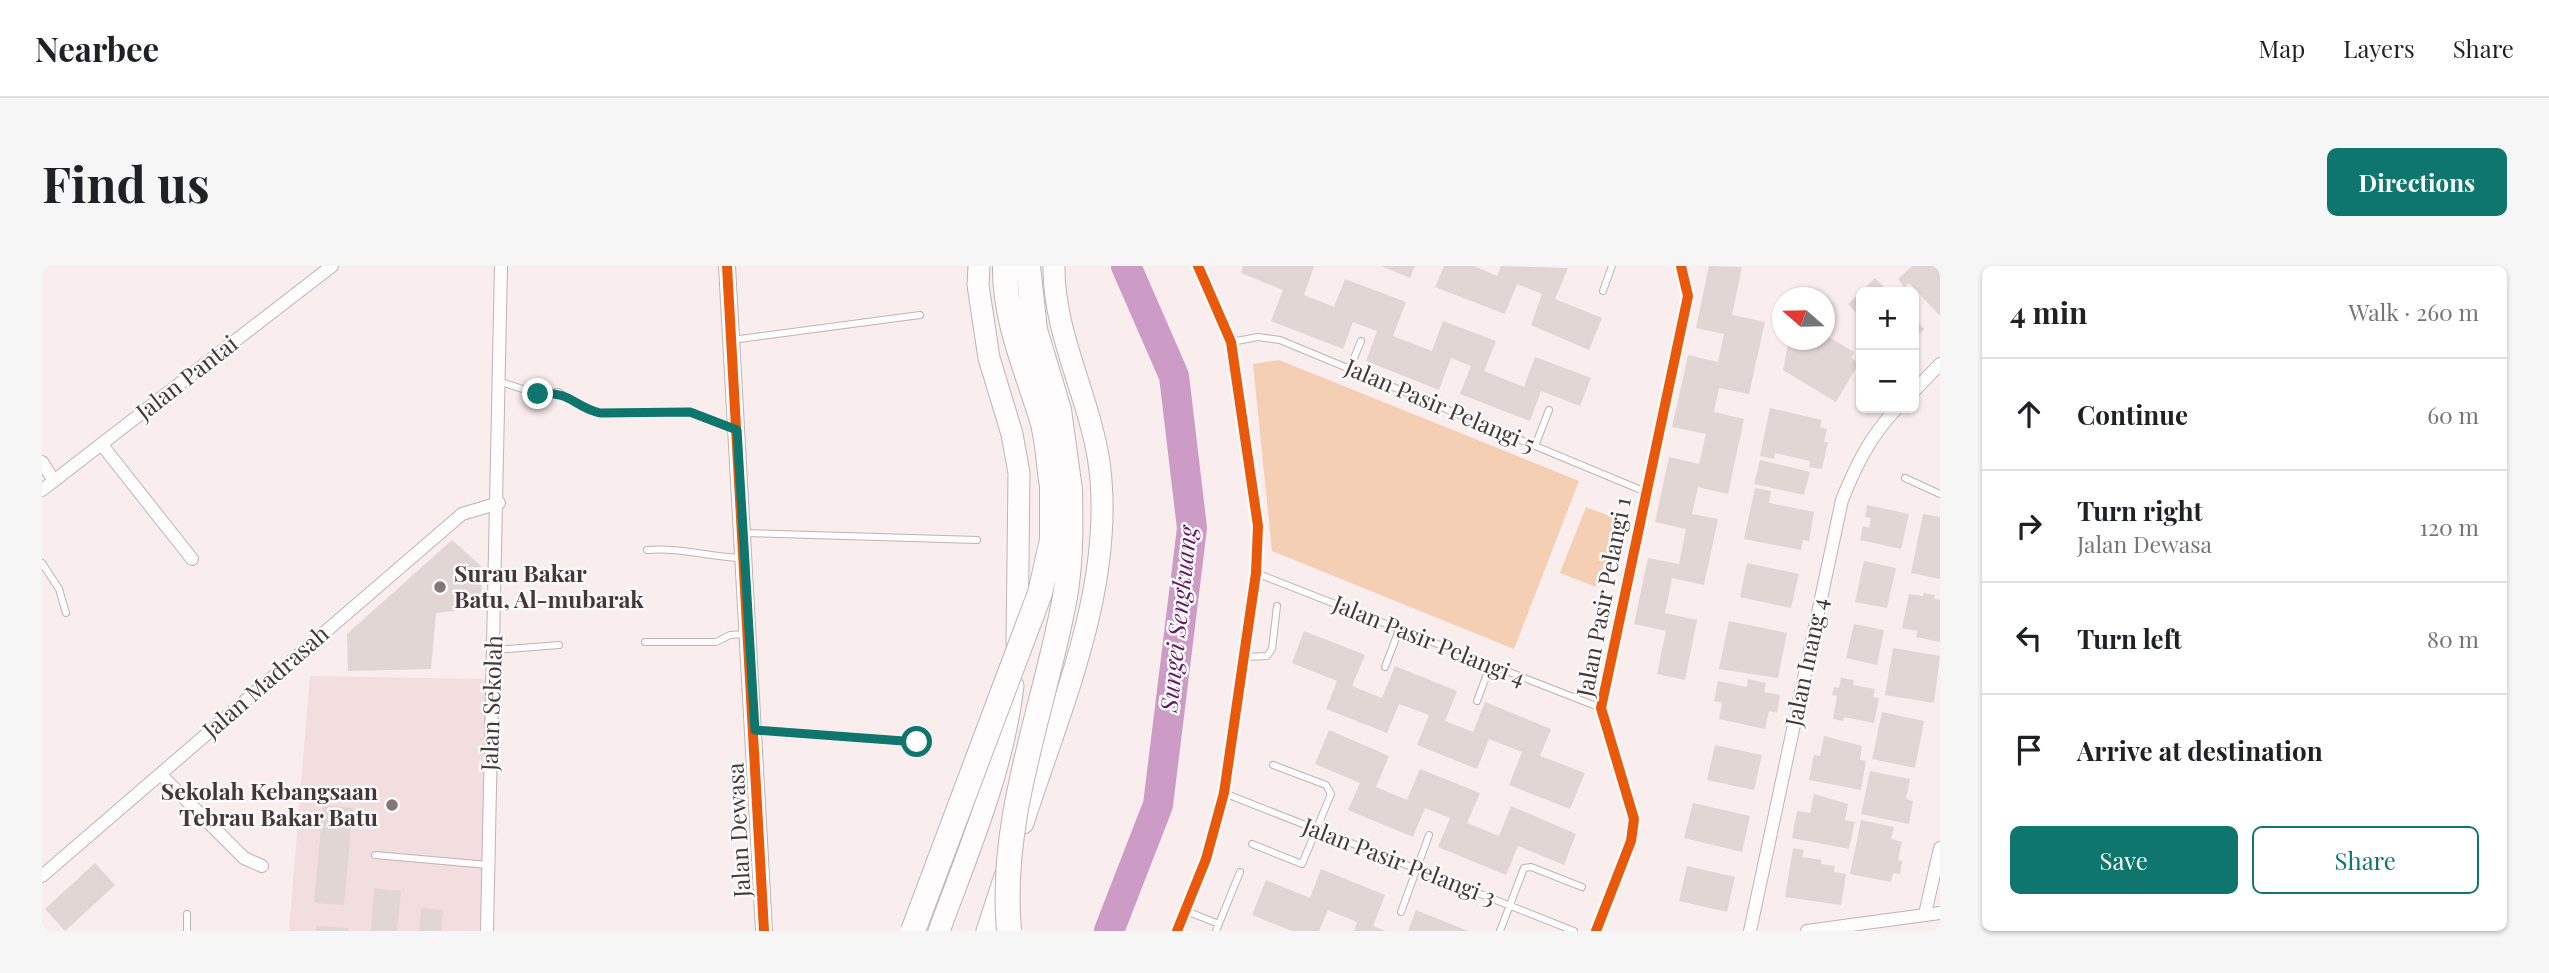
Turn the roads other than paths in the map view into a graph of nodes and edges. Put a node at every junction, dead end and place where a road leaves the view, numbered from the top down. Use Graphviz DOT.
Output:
graph roads {
  1 [pos="332,266"];
  2 [pos="501,266"];
  3 [pos="727,266"];
  4 [pos="979,266"];
  5 [pos="1005,266"];
  6 [pos="1028,266"];
  7 [pos="1054,266"];
  8 [pos="1198,266"];
  9 [pos="1612,266"];
  10 [pos="1681,266"];
  11 [pos="1603,291"];
  12 [pos="919,315"];
  13 [pos="732,340"];
  14 [pos="1361,341"];
  15 [pos="1231,342"];
  16 [pos="1940,364"];
  17 [pos="1350,368"];
  18 [pos="501,382"];
  19 [pos="1919,386"];
  20 [pos="1549,410"];
  21 [pos="1892,413"];
  22 [pos="737,430"];
  23 [pos="102,445"];
  24 [pos="1535,446"];
  25 [pos="42,462"];
  26 [pos="1905,478"];
  27 [pos="54,481"];
  28 [pos="1061,488"];
  29 [pos="42,490"];
  30 [pos="1646,492"];
  31 [pos="1940,494"];
  32 [pos="499,503"];
  33 [pos="742,533"];
  34 [pos="977,540"];
  35 [pos="647,550"];
  36 [pos="1017,555"];
  37 [pos="744,558"];
  38 [pos="192,559"];
  39 [pos="1099,559"];
  40 [pos="42,562"];
  41 [pos="1256,573"];
  42 [pos="1277,606"];
  43 [pos="66,613"];
  44 [pos="1399,630"];
  45 [pos="749,633"];
  46 [pos="645,642"];
  47 [pos="559,645"];
  48 [pos="494,650"];
  49 [pos="1245,657"];
  50 [pos="1489,666"];
  51 [pos="1385,667"];
  52 [pos="1477,701"];
  53 [pos="1601,708"];
  54 [pos="755,730"];
  55 [pos="917,742"];
  56 [pos="1273,765"];
  57 [pos="160,774"];
  58 [pos="1224,793"];
  59 [pos="1316,830"];
  60 [pos="1429,835"];
  61 [pos="1252,844"];
  62 [pos="1940,848"];
  63 [pos="375,855"];
  64 [pos="488,865"];
  65 [pos="262,866"];
  66 [pos="1417,868"];
  67 [pos="1240,872"];
  68 [pos="42,876"];
  69 [pos="1581,887"];
  70 [pos="1508,905"];
  71 [pos="1185,911"];
  72 [pos="1401,912"];
  73 [pos="1940,913"];
  74 [pos="187,914"];
  75 [pos="1925,914"];
  76 [pos="1218,928"];
  77 [pos="187,931"];
  78 [pos="487,931"];
  79 [pos="764,931"];
  80 [pos="913,931"];
  81 [pos="939,931"];
  82 [pos="987,931"];
  83 [pos="1009,931"];
  84 [pos="1177,931"];
  85 [pos="1500,931"];
  86 [pos="1574,931"];
  87 [pos="1596,931"];
  88 [pos="1749,931"];
  89 [pos="1807,931"];
  1 -- 23 [label="street, Jalan Pantai"];
  2 -- 18 [label="street, Jalan Sekolah"];
  3 -- 13 [label="street, Jalan Dewasa"];
  4 -- 36 [label="highway"];
  5 -- 28 [label="highway"];
  6 -- 28 [label="highway"];
  7 -- 39 [label="highway"];
  8 -- 15 [label="street"];
  9 -- 11 [label="lane"];
  10 -- 30 [label="street, Jalan Pasir Pelangi 1"];
  12 -- 13 [label="lane"];
  13 -- 22 [label="street, Jalan Dewasa"];
  14 -- 17 [label="lane"];
  15 -- 17 [label="lane, Jalan Pasir Pelangi 5"];
  15 -- 41 [label="street"];
  16 -- 19 [label="street"];
  17 -- 24 [label="lane, Jalan Pasir Pelangi 5"];
  18 -- 22 [label="lane"];
  18 -- 32 [label="street, Jalan Sekolah"];
  20 -- 24 [label="lane"];
  21 -- 88 [label="street, Jalan Inang 4"];
  22 -- 33 [label="street, Jalan Dewasa"];
  23 -- 27 [label="street, Jalan Pantai"];
  23 -- 38 [label="street"];
  24 -- 30 [label="lane, Jalan Pasir Pelangi 5"];
  25 -- 27 [label="street"];
  26 -- 31 [label="lane"];
  27 -- 29 [label="street, Jalan Pantai"];
  28 -- 80 [label="highway, bridge"];
  28 -- 83 [label="highway, bridge"];
  30 -- 53 [label="street, Jalan Pasir Pelangi 1"];
  32 -- 48 [label="street, Jalan Sekolah"];
  32 -- 57 [label="street, Jalan Madrasah"];
  33 -- 34 [label="lane"];
  33 -- 37 [label="street, Jalan Dewasa"];
  35 -- 37 [label="lane"];
  36 -- 39 [label="highway"];
  36 -- 81 [label="highway"];
  37 -- 45 [label="street, Jalan Dewasa"];
  39 -- 82 [label="highway"];
  40 -- 43 [label="lane"];
  41 -- 44 [label="lane, Jalan Pasir Pelangi 4"];
  41 -- 49 [label="street"];
  42 -- 49 [label="lane"];
  44 -- 50 [label="lane, Jalan Pasir Pelangi 4"];
  44 -- 51 [label="lane"];
  45 -- 46 [label="lane"];
  45 -- 54 [label="street, Jalan Dewasa"];
  47 -- 48 [label="lane"];
  48 -- 64 [label="street, Jalan Sekolah"];
  49 -- 58 [label="street"];
  50 -- 52 [label="lane"];
  50 -- 53 [label="lane, Jalan Pasir Pelangi 4"];
  53 -- 87 [label="street, Jalan Pasir Pelangi 1"];
  54 -- 55 [label="lane"];
  54 -- 79 [label="street, Jalan Dewasa"];
  56 -- 59 [label="lane"];
  57 -- 65 [label="street"];
  57 -- 68 [label="street, Jalan Madrasah"];
  58 -- 59 [label="lane, Jalan Pasir Pelangi 3"];
  58 -- 71 [label="street"];
  59 -- 61 [label="lane"];
  59 -- 66 [label="lane, Jalan Pasir Pelangi 3"];
  60 -- 66 [label="lane"];
  62 -- 75 [label="street"];
  63 -- 64 [label="lane"];
  64 -- 78 [label="street, Jalan Sekolah"];
  66 -- 70 [label="lane, Jalan Pasir Pelangi 3"];
  66 -- 72 [label="lane"];
  67 -- 76 [label="lane"];
  69 -- 70 [label="lane"];
  70 -- 85 [label="lane"];
  70 -- 86 [label="lane, Jalan Pasir Pelangi 3"];
  71 -- 76 [label="lane"];
  71 -- 84 [label="street"];
  73 -- 75 [label="street"];
  74 -- 77 [label="lane"];
  75 -- 89 [label="street"];
}
